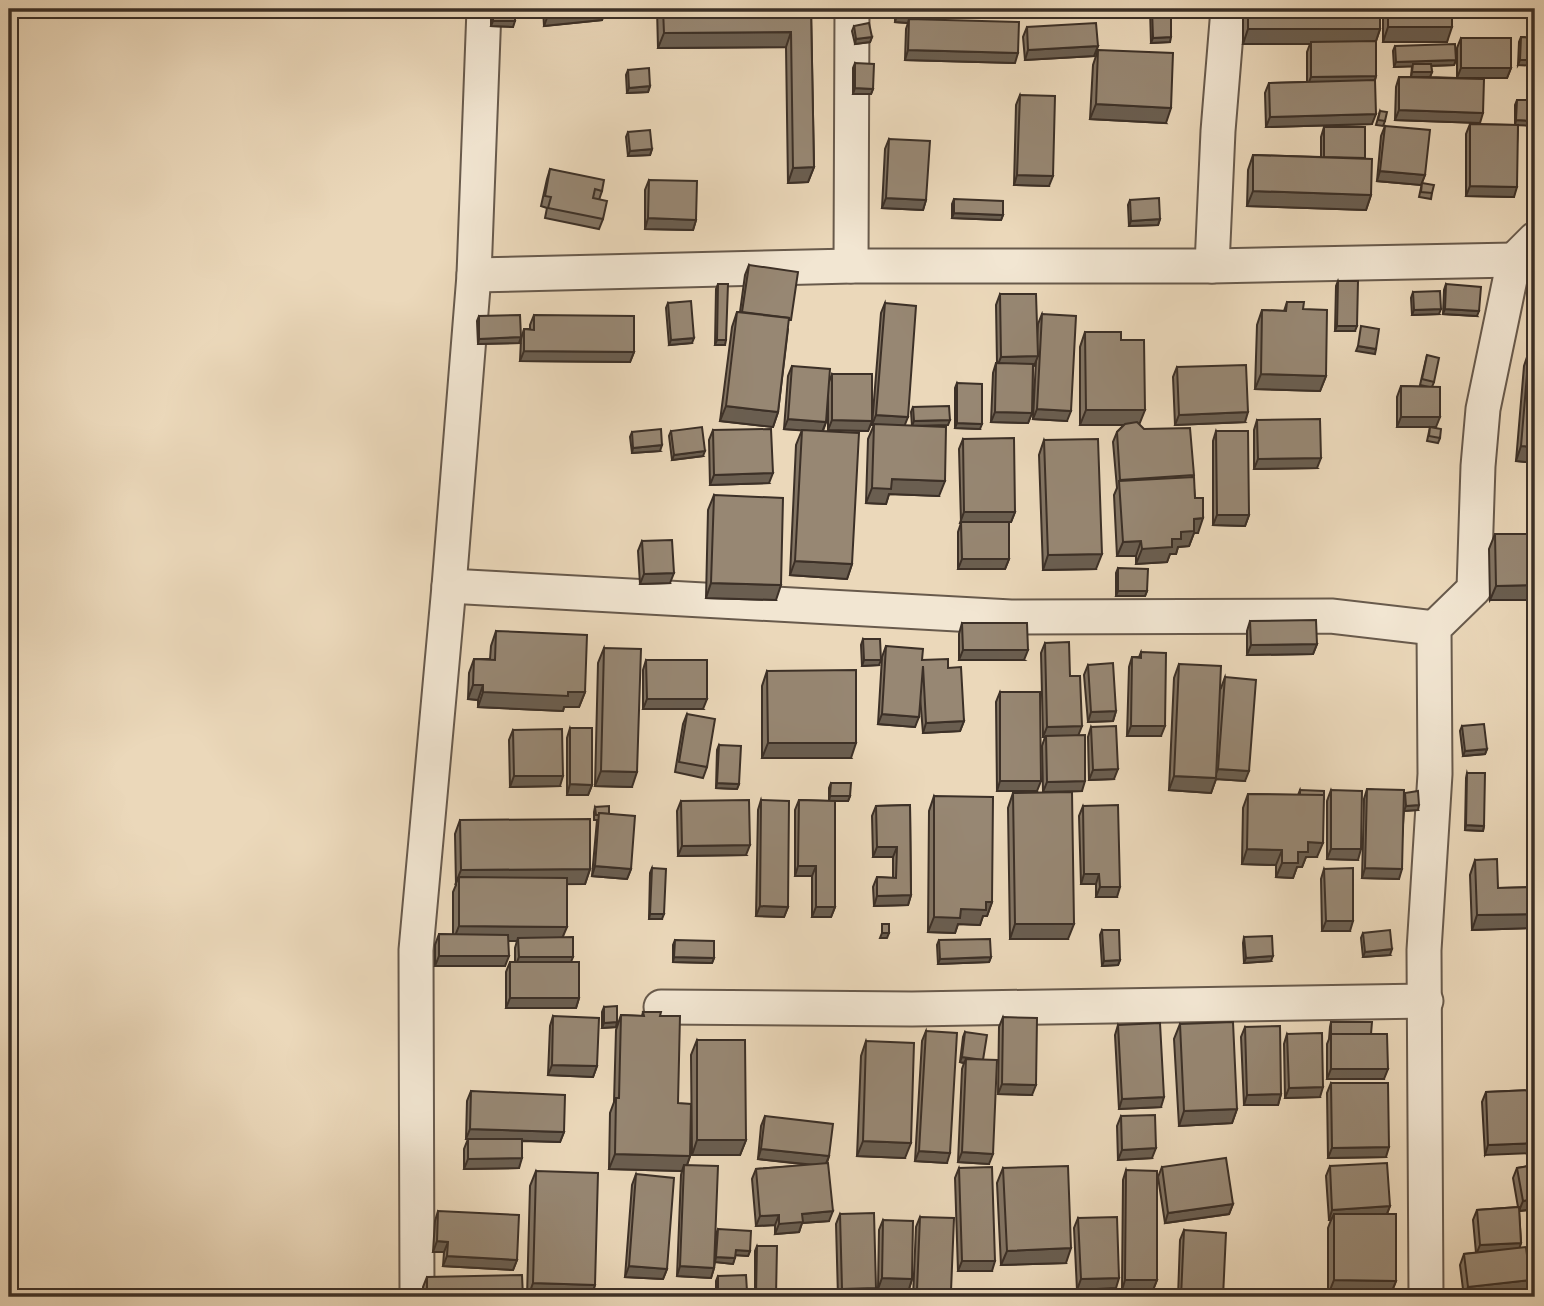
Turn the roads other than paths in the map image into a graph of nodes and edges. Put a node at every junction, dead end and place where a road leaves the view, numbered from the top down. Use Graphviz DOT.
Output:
graph roads {
  1 [pos="484,9"];
  2 [pos="852,9"];
  3 [pos="1228,9"];
  4 [pos="1525,249"];
  5 [pos="851,266"];
  6 [pos="1212,266"];
  7 [pos="474,275"];
  8 [pos="1511,540"];
  9 [pos="1475,541"];
  10 [pos="449,586"];
  11 [pos="1434,628"];
  12 [pos="1426,1001"];
  13 [pos="661,1007"];
  14 [pos="417,1297"];
  15 [pos="1426,1297"];
  1 -- 7 [label="street"];
  2 -- 5 [label="street"];
  3 -- 6 [label="street"];
  4 -- 6 [label="street"];
  4 -- 9 [label="street"];
  5 -- 6 [label="street"];
  5 -- 7 [label="street"];
  7 -- 10 [label="street"];
  8 -- 9 [label="street"];
  9 -- 11 [label="street"];
  10 -- 11 [label="street"];
  10 -- 14 [label="street"];
  11 -- 12 [label="street"];
  12 -- 13 [label="street"];
  12 -- 15 [label="street"];
}
